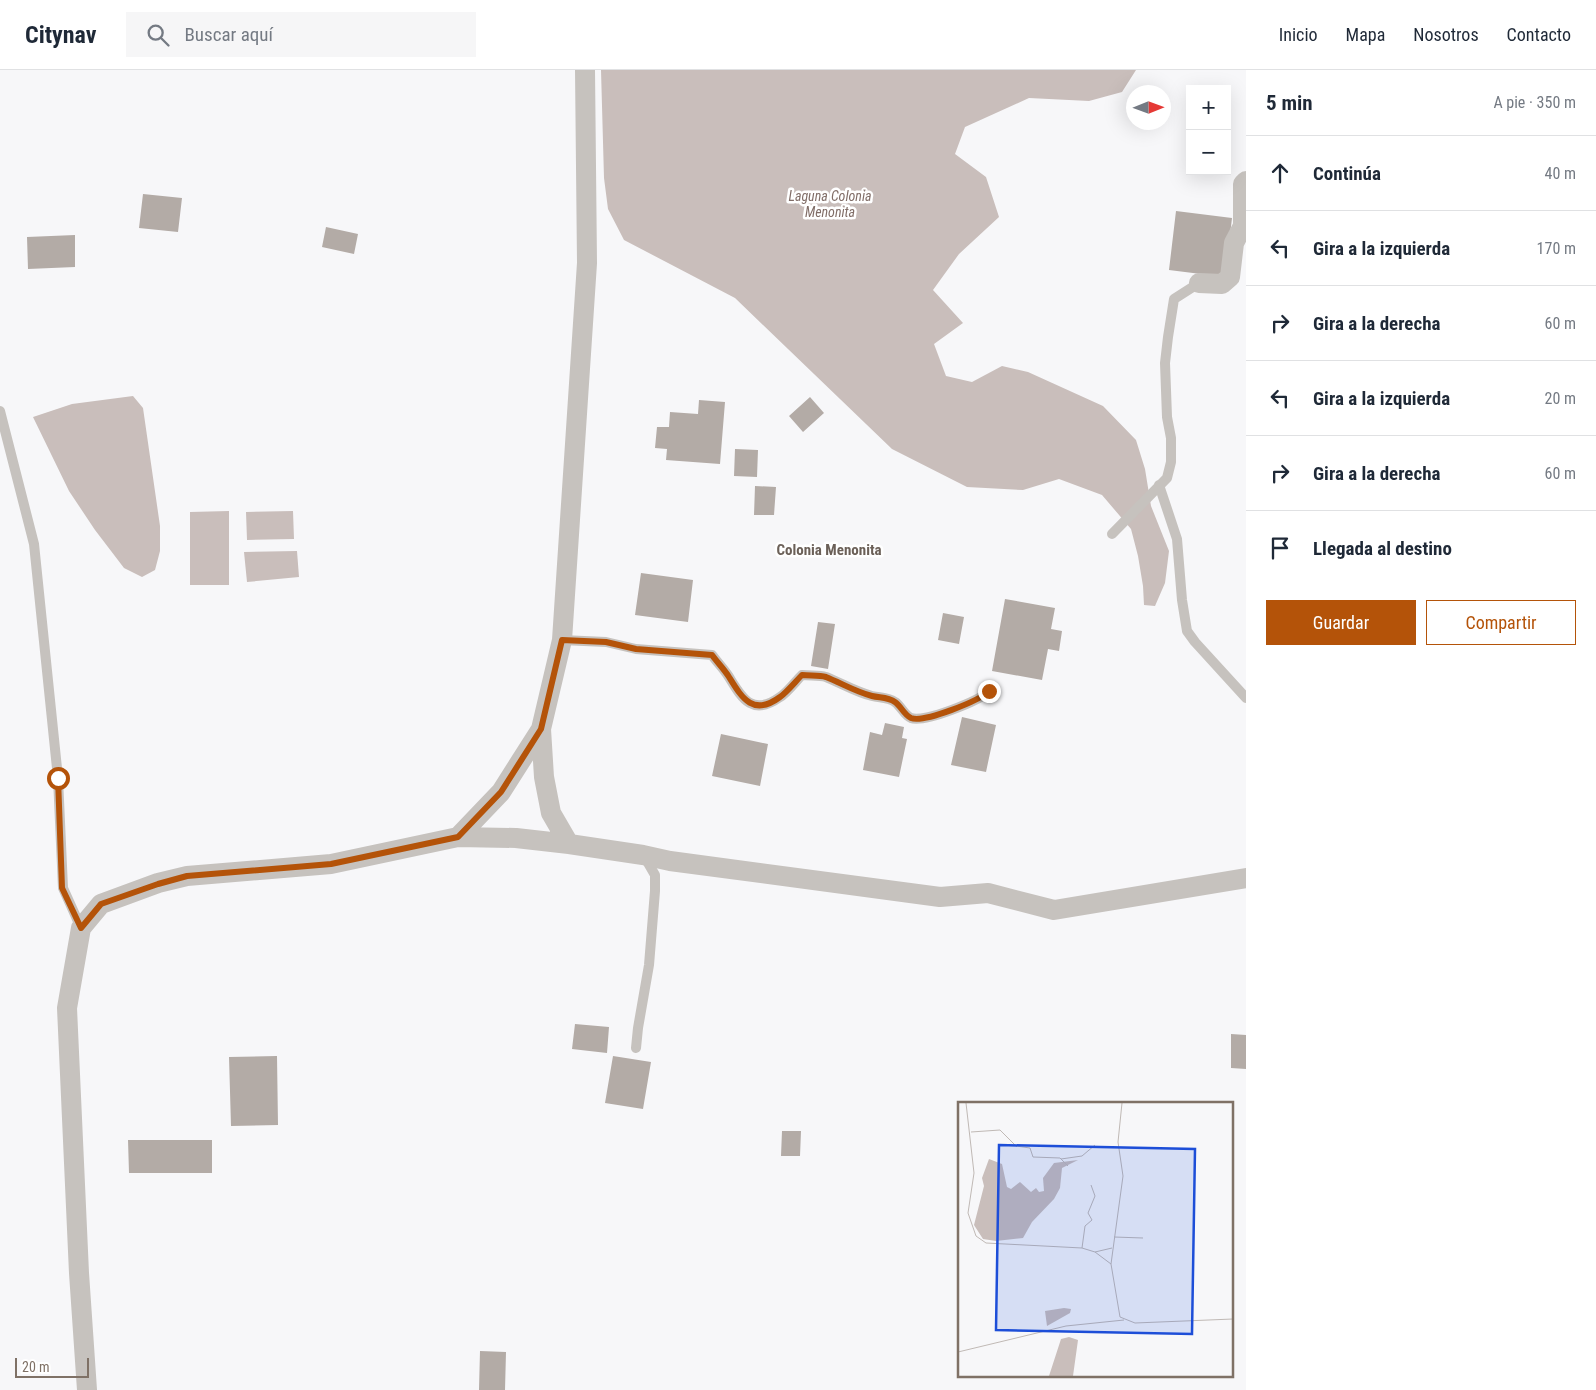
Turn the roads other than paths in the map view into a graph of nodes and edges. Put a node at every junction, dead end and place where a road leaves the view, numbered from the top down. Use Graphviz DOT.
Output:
graph roads {
  1 [pos="585,70"];
  2 [pos="1246,181"];
  3 [pos="1199,283"];
  4 [pos="0,412"];
  5 [pos="1160,486"];
  6 [pos="1112,534"];
  7 [pos="562,640"];
  8 [pos="989,691"];
  9 [pos="1246,698"];
  10 [pos="541,729"];
  11 [pos="458,837"];
  12 [pos="569,844"];
  13 [pos="643,855"];
  14 [pos="1246,878"];
  15 [pos="81,928"];
  16 [pos="636,1048"];
  17 [pos="87,1390"];
  1 -- 7 [label="street"];
  2 -- 3 [label="street"];
  3 -- 5 [label="lane"];
  4 -- 15 [label="lane"];
  5 -- 6 [label="lane"];
  5 -- 9 [label="lane"];
  7 -- 8 [label="lane"];
  7 -- 10 [label="street"];
  10 -- 11 [label="street"];
  10 -- 12 [label="street"];
  11 -- 12 [label="street"];
  11 -- 15 [label="street"];
  12 -- 13 [label="street"];
  13 -- 14 [label="street"];
  13 -- 16 [label="lane"];
  15 -- 17 [label="street"];
}
